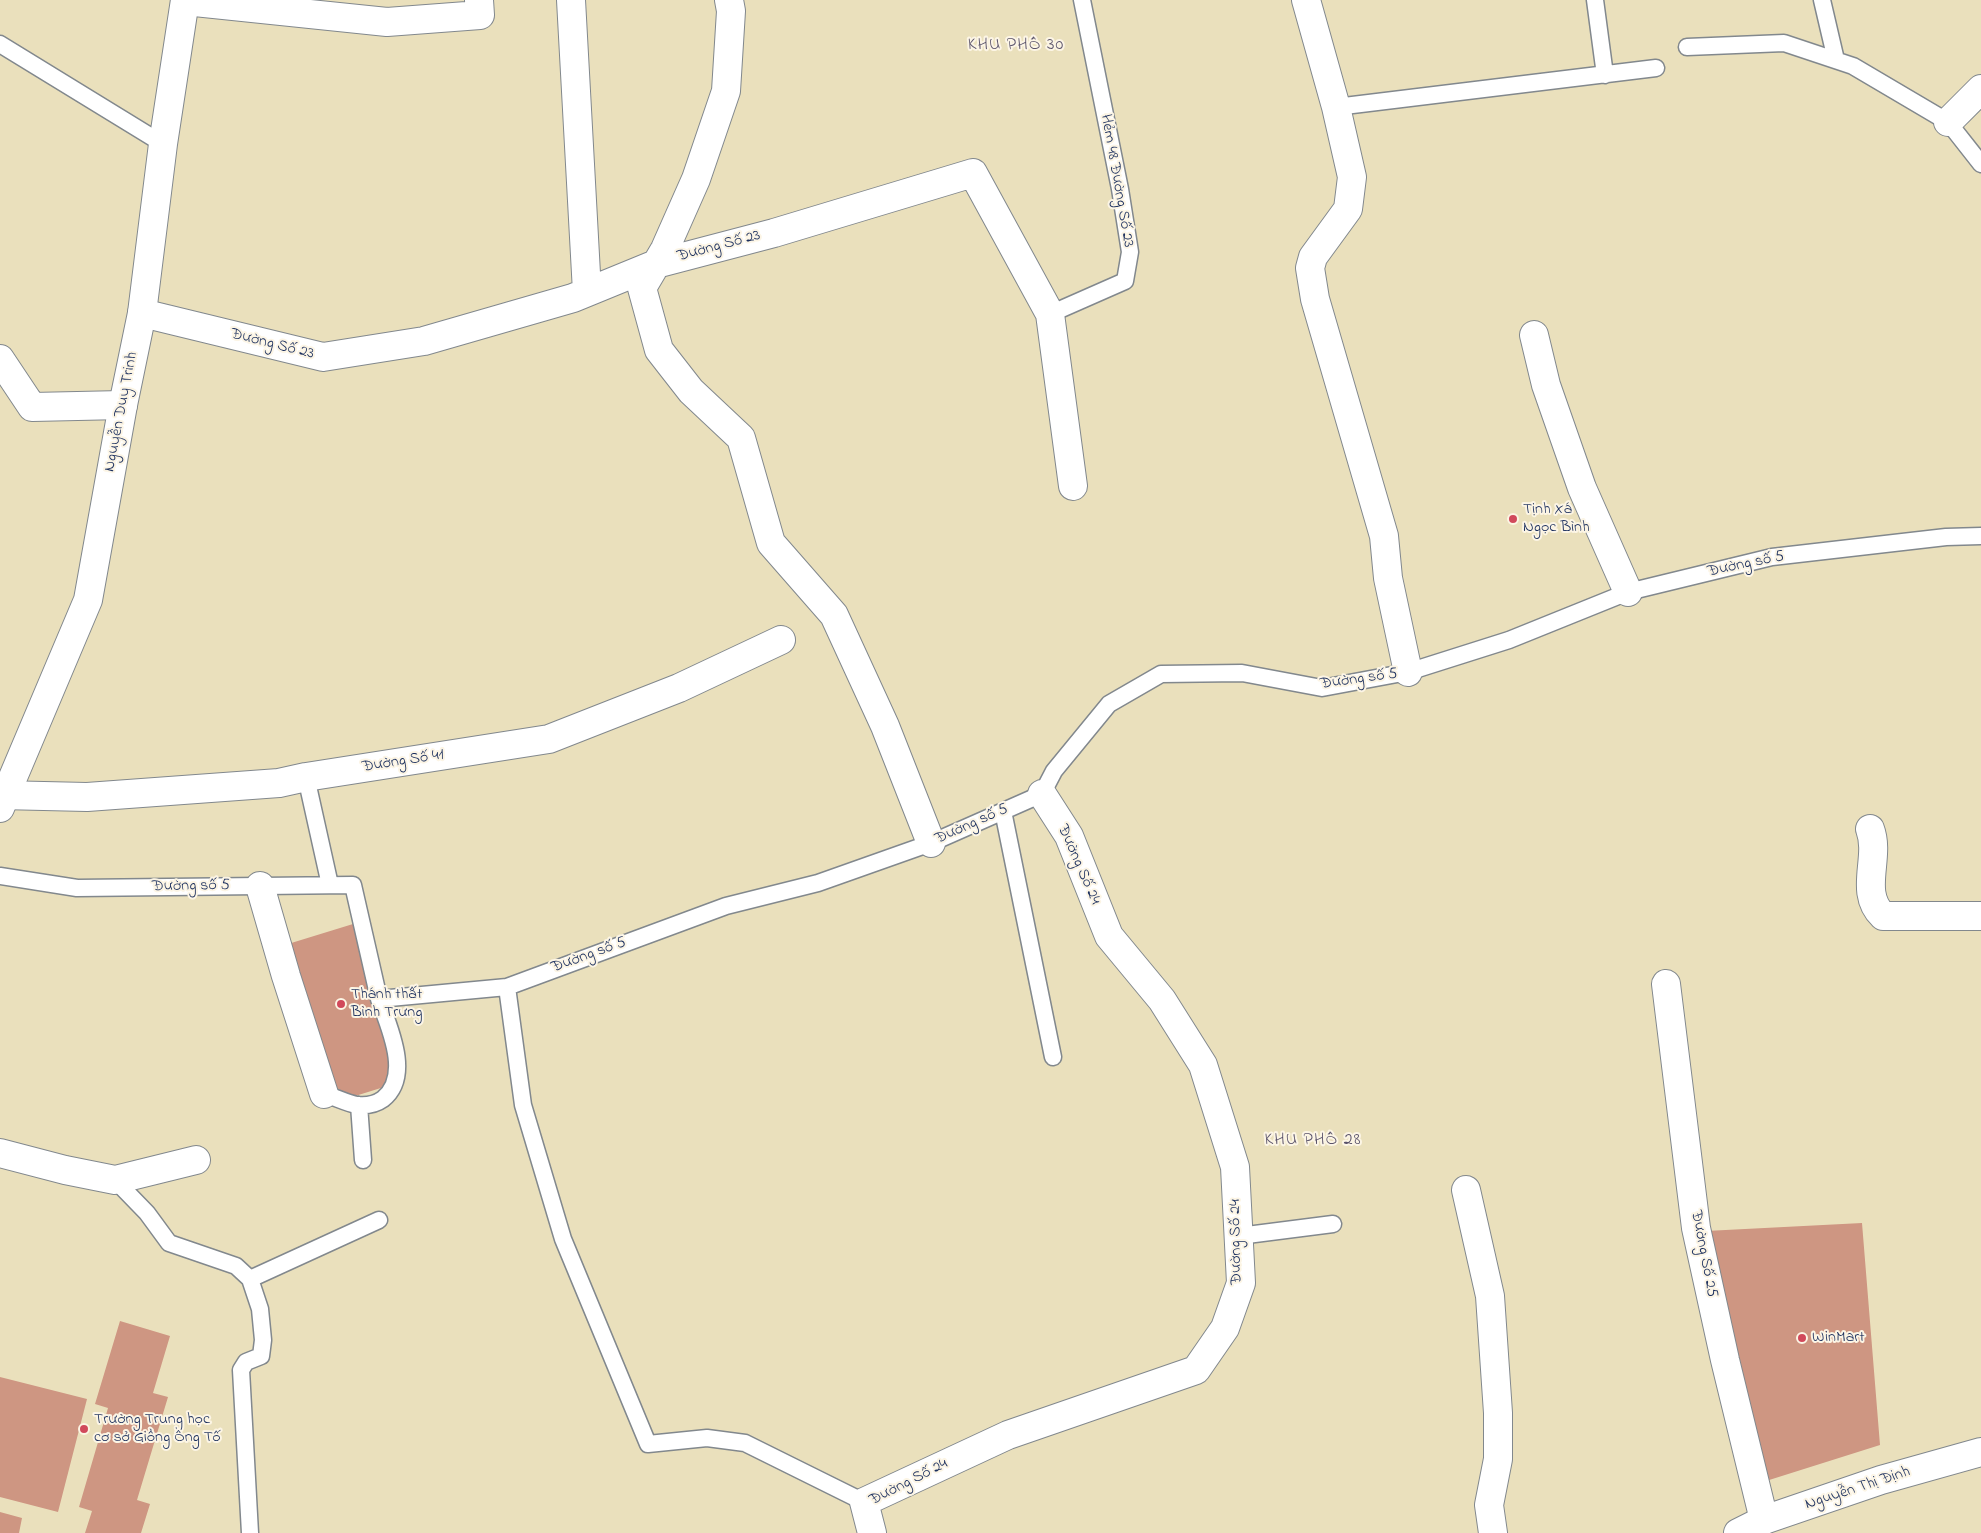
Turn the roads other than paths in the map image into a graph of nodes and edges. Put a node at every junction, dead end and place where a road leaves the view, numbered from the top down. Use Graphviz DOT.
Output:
graph roads {
  1 [pos="479,0"];
  2 [pos="572,0"];
  3 [pos="729,0"];
  4 [pos="1082,0"];
  5 [pos="1306,0"];
  6 [pos="1595,0"];
  7 [pos="1822,0"];
  8 [pos="185,1"];
  9 [pos="0,44"];
  10 [pos="1687,47"];
  11 [pos="1836,60"];
  12 [pos="1656,68"];
  13 [pos="1605,75"];
  14 [pos="1981,89"];
  15 [pos="1336,107"];
  16 [pos="1948,122"];
  17 [pos="163,144"];
  18 [pos="1981,164"];
  19 [pos="656,264"];
  20 [pos="587,292"];
  21 [pos="142,313"];
  22 [pos="1050,314"];
  23 [pos="1534,335"];
  24 [pos="0,359"];
  25 [pos="123,405"];
  26 [pos="1073,486"];
  27 [pos="1981,536"];
  28 [pos="1628,592"];
  29 [pos="780,640"];
  30 [pos="1408,672"];
  31 [pos="306,777"];
  32 [pos="1042,794"];
  33 [pos="2,800"];
  34 [pos="1003,811"];
  35 [pos="1870,829"];
  36 [pos="931,843"];
  37 [pos="0,876"];
  38 [pos="330,885"];
  39 [pos="260,886"];
  40 [pos="1981,916"];
  41 [pos="1666,984"];
  42 [pos="507,987"];
  43 [pos="379,999"];
  44 [pos="1053,1057"];
  45 [pos="324,1094"];
  46 [pos="359,1105"];
  47 [pos="0,1153"];
  48 [pos="196,1160"];
  49 [pos="363,1160"];
  50 [pos="115,1180"];
  51 [pos="1466,1190"];
  52 [pos="379,1220"];
  53 [pos="1333,1224"];
  54 [pos="1238,1236"];
  55 [pos="250,1278"];
  56 [pos="1981,1452"];
  57 [pos="864,1502"];
  58 [pos="1765,1526"];
  59 [pos="250,1533"];
  60 [pos="872,1533"];
  61 [pos="1493,1533"];
  62 [pos="1738,1533"];
  1 -- 8 [label="street"];
  2 -- 20 [label="street"];
  3 -- 19 [label="street"];
  4 -- 22 [label="lane, Hẻm 48 Đường Số 23"];
  5 -- 15 [label="street"];
  6 -- 13 [label="lane"];
  7 -- 11 [label="lane"];
  8 -- 17 [label="street, Nguyễn Duy Trinh"];
  9 -- 17 [label="lane"];
  10 -- 11 [label="lane"];
  11 -- 16 [label="lane"];
  12 -- 13 [label="lane"];
  13 -- 15 [label="lane"];
  14 -- 16 [label="street"];
  15 -- 30 [label="street"];
  16 -- 18 [label="lane"];
  17 -- 21 [label="street, Nguyễn Duy Trinh"];
  19 -- 20 [label="street, Đường Số 23"];
  19 -- 22 [label="street, Đường Số 23"];
  19 -- 36 [label="street"];
  20 -- 21 [label="street, Đường Số 23"];
  21 -- 25 [label="street, Nguyễn Duy Trinh"];
  22 -- 26 [label="street, Đường Số 23"];
  23 -- 28 [label="street"];
  24 -- 25 [label="street"];
  25 -- 33 [label="street, Nguyễn Duy Trinh"];
  27 -- 28 [label="lane, Đường số 5"];
  28 -- 30 [label="lane, Đường số 5"];
  29 -- 31 [label="street, Đường Số 41"];
  30 -- 32 [label="lane, Đường số 5"];
  31 -- 33 [label="street, Đường Số 41"];
  31 -- 38 [label="lane"];
  32 -- 34 [label="lane, Đường số 5"];
  32 -- 54 [label="street, Đường Số 24"];
  34 -- 36 [label="lane, Đường số 5"];
  34 -- 44 [label="lane"];
  35 -- 40 [label="street"];
  36 -- 42 [label="lane, Đường số 5"];
  37 -- 39 [label="lane, Đường số 5"];
  38 -- 39 [label="lane, Đường số 5"];
  38 -- 43 [label="lane, Đường số 5"];
  39 -- 45 [label="street"];
  41 -- 58 [label="street, Đường Số 25"];
  42 -- 43 [label="lane, Đường số 5"];
  42 -- 57 [label="lane"];
  43 -- 46 [label="lane"];
  45 -- 46 [label="lane"];
  46 -- 49 [label="lane"];
  47 -- 50 [label="street"];
  48 -- 50 [label="street"];
  50 -- 55 [label="lane"];
  51 -- 61 [label="street"];
  52 -- 55 [label="lane"];
  53 -- 54 [label="lane"];
  54 -- 57 [label="street, Đường Số 24"];
  55 -- 59 [label="lane"];
  56 -- 58 [label="street, Nguyễn Thị Định"];
  57 -- 60 [label="street, Đường Số 24"];
  58 -- 62 [label="street, Nguyễn Thị Định"];
}
